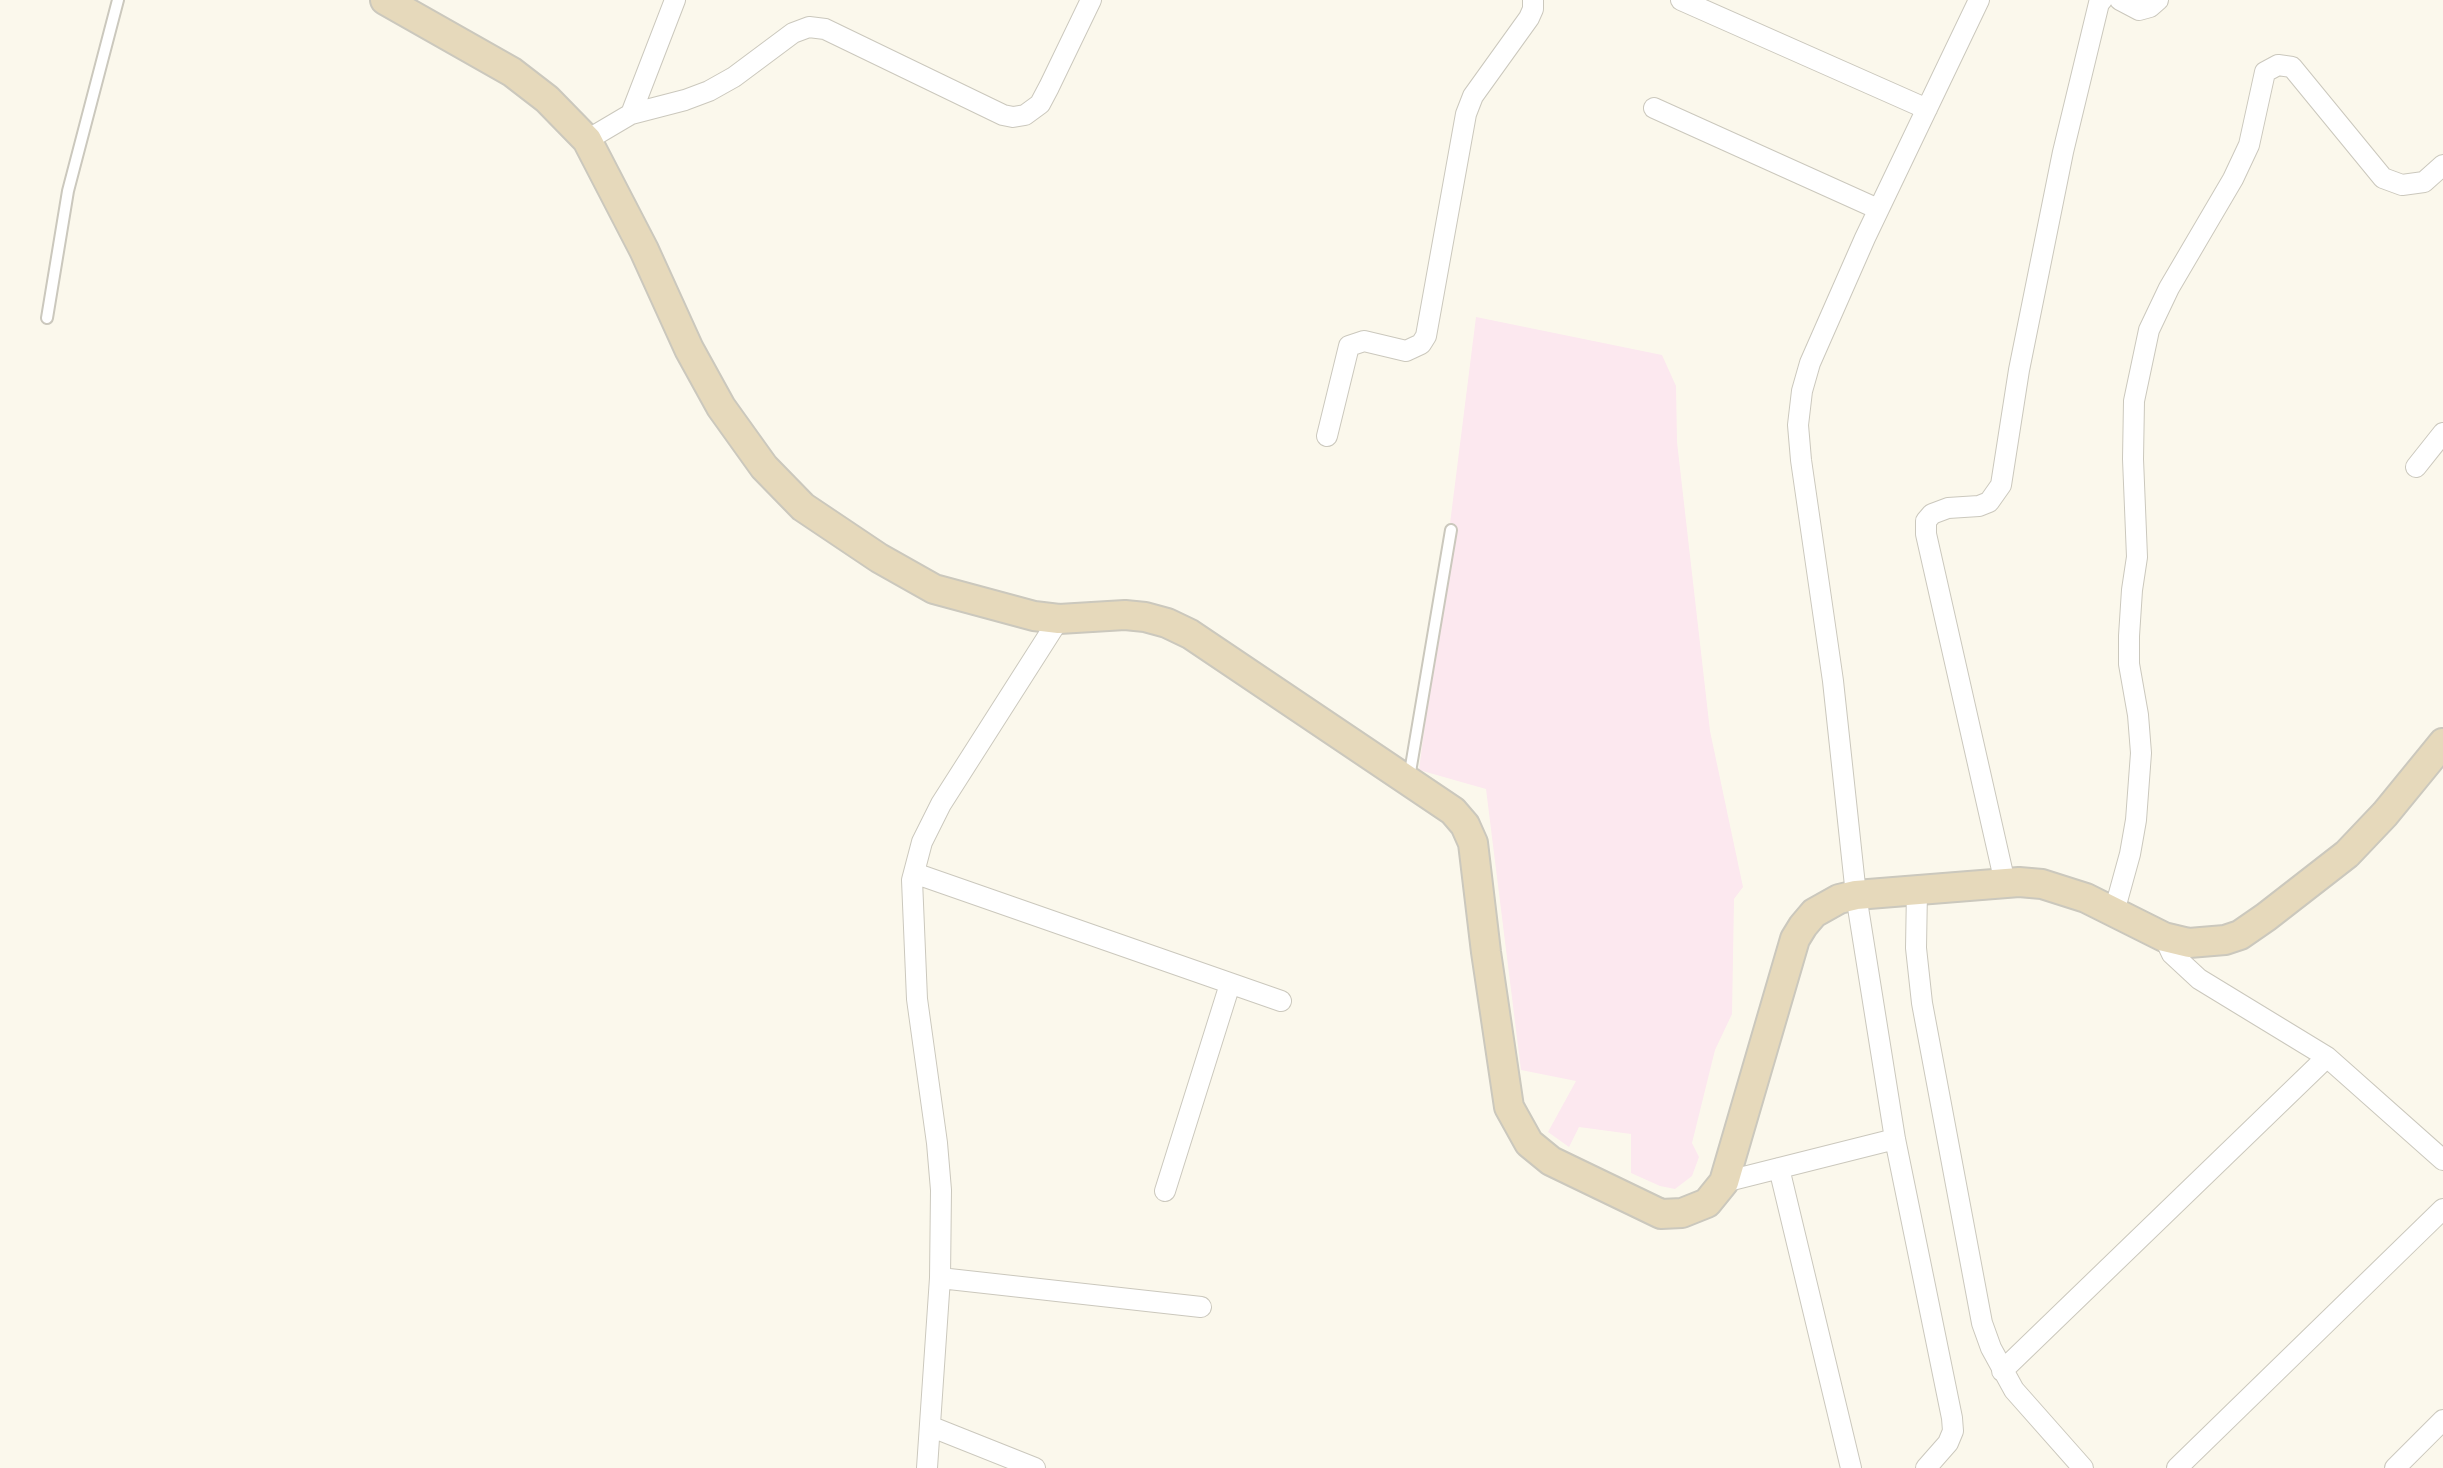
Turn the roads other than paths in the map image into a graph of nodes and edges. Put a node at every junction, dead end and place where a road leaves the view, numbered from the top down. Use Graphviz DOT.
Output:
graph roads {
  1 [pos="118,0"];
  2 [pos="385,0"];
  3 [pos="675,0"];
  4 [pos="1091,0"];
  5 [pos="1533,0"];
  6 [pos="1682,0"];
  7 [pos="1979,0"];
  8 [pos="2102,0"];
  9 [pos="2120,0"];
  10 [pos="2158,0"];
  11 [pos="1654,108"];
  12 [pos="1927,108"];
  13 [pos="632,114"];
  14 [pos="587,140"];
  15 [pos="2443,165"];
  16 [pos="1878,209"];
  17 [pos="47,318"];
  18 [pos="2443,433"];
  19 [pos="1327,436"];
  20 [pos="2416,467"];
  21 [pos="1451,530"];
  22 [pos="1059,619"];
  23 [pos="2443,743"];
  24 [pos="1409,780"];
  25 [pos="914,873"];
  26 [pos="2005,883"];
  27 [pos="1912,891"];
  28 [pos="1863,894"];
  29 [pos="2114,912"];
  30 [pos="2164,937"];
  31 [pos="1230,984"];
  32 [pos="1281,1001"];
  33 [pos="2327,1057"];
  34 [pos="1895,1139"];
  35 [pos="2443,1160"];
  36 [pos="1779,1168"];
  37 [pos="1724,1182"];
  38 [pos="1164,1191"];
  39 [pos="2443,1209"];
  40 [pos="940,1278"];
  41 [pos="1201,1307"];
  42 [pos="2002,1371"];
  43 [pos="2443,1420"];
  44 [pos="932,1427"];
  45 [pos="927,1468"];
  46 [pos="1035,1468"];
  47 [pos="1851,1468"];
  48 [pos="1926,1468"];
  49 [pos="2083,1468"];
  50 [pos="2177,1468"];
  51 [pos="2395,1468"];
  1 -- 17 [label="lane"];
  2 -- 14 [label="street"];
  3 -- 13 [label="street"];
  4 -- 13 [label="street"];
  5 -- 19 [label="street"];
  6 -- 12 [label="street"];
  7 -- 12 [label="street"];
  8 -- 26 [label="street"];
  9 -- 10 [label="street"];
  11 -- 16 [label="street"];
  12 -- 16 [label="street"];
  13 -- 14 [label="street"];
  14 -- 22 [label="street"];
  15 -- 29 [label="street"];
  16 -- 28 [label="street"];
  18 -- 20 [label="street"];
  21 -- 24 [label="lane"];
  22 -- 24 [label="street"];
  22 -- 25 [label="street"];
  23 -- 30 [label="street"];
  24 -- 37 [label="street"];
  25 -- 31 [label="street"];
  25 -- 40 [label="street"];
  26 -- 27 [label="street"];
  26 -- 29 [label="street"];
  27 -- 28 [label="street"];
  27 -- 42 [label="street"];
  28 -- 34 [label="street"];
  28 -- 37 [label="street"];
  29 -- 30 [label="street"];
  30 -- 33 [label="street"];
  31 -- 32 [label="street"];
  31 -- 38 [label="street"];
  33 -- 35 [label="street"];
  33 -- 42 [label="street"];
  34 -- 36 [label="street"];
  34 -- 48 [label="street"];
  36 -- 37 [label="street"];
  36 -- 47 [label="street"];
  39 -- 50 [label="street"];
  40 -- 41 [label="street"];
  40 -- 44 [label="street"];
  42 -- 49 [label="street"];
  43 -- 51 [label="street"];
  44 -- 45 [label="street"];
  44 -- 46 [label="street"];
}
